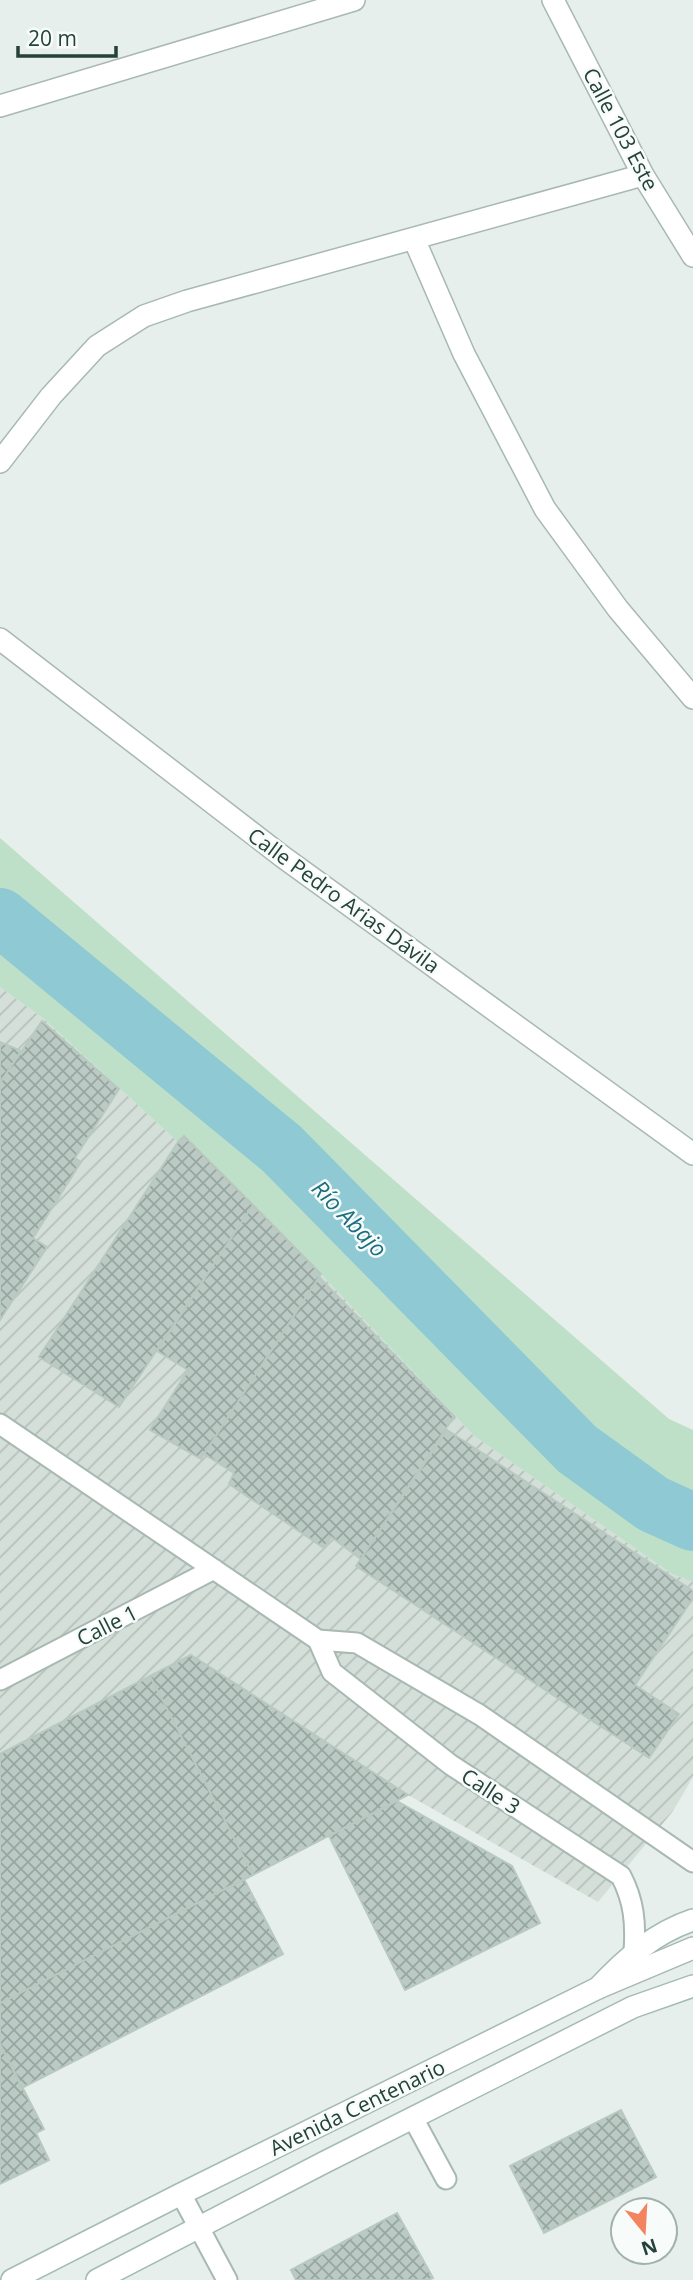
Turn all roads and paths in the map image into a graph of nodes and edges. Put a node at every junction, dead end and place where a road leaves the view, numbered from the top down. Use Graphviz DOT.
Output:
graph roads {
  1 [pos="354,0"];
  2 [pos="553,0"];
  3 [pos="0,106"];
  4 [pos="643,175"];
  5 [pos="414,239"];
  6 [pos="693,256"];
  7 [pos="0,462"];
  8 [pos="0,639"];
  9 [pos="693,698"];
  10 [pos="693,1154"];
  11 [pos="0,1424"];
  12 [pos="214,1569"];
  13 [pos="318,1640"];
  14 [pos="0,1680"];
  15 [pos="693,1862"];
  16 [pos="693,1920"];
  17 [pos="693,1948"];
  18 [pos="634,1952"];
  19 [pos="693,1986"];
  20 [pos="598,1988"];
  21 [pos="413,2118"];
  22 [pos="446,2179"];
  23 [pos="181,2194"];
  24 [pos="199,2227"];
  25 [pos="12,2280"];
  26 [pos="97,2280"];
  27 [pos="227,2280"];
  1 -- 3 [label="street"];
  2 -- 4 [label="street, Calle 103 Este"];
  4 -- 5 [label="street"];
  4 -- 6 [label="street, Calle 103 Este"];
  5 -- 7 [label="street"];
  5 -- 9 [label="street"];
  8 -- 10 [label="street, Calle Pedro Arias Dávila"];
  11 -- 12 [label="lane"];
  12 -- 13 [label="lane"];
  12 -- 14 [label="lane, Calle 1"];
  13 -- 15 [label="lane"];
  13 -- 18 [label="lane, Calle 3"];
  16 -- 18 [label="street, Avenida Centenario"];
  17 -- 20 [label="street"];
  18 -- 20 [label="street, Avenida Centenario"];
  19 -- 21 [label="street, Avenida Centenario"];
  20 -- 23 [label="street, Avenida Centenario"];
  21 -- 22 [label="lane"];
  21 -- 24 [label="street, Avenida Centenario"];
  23 -- 24 [label="lane"];
  23 -- 25 [label="street, Avenida Centenario"];
  24 -- 26 [label="street, Avenida Centenario"];
  24 -- 27 [label="lane"];
}
